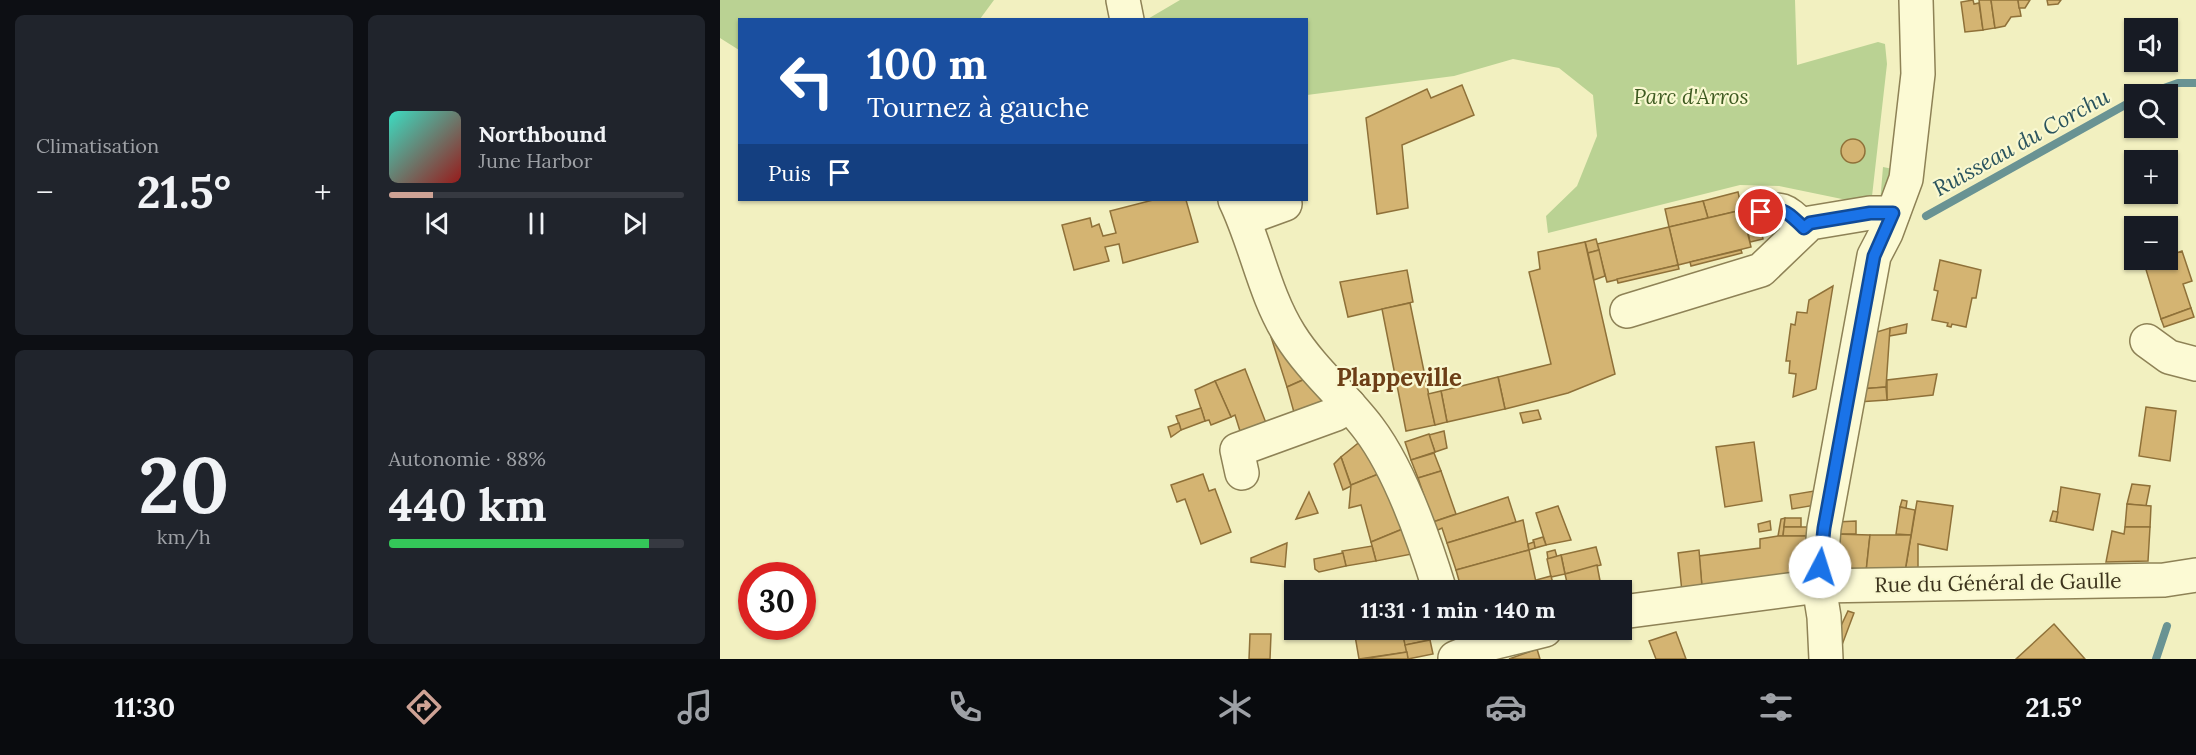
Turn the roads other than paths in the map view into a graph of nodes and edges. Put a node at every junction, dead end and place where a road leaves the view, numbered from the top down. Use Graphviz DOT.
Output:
graph roads {
  1 [pos="1123,0"];
  2 [pos="1916,0"];
  3 [pos="1127,18"];
  4 [pos="1284,201"];
  5 [pos="1240,209"];
  6 [pos="1757,212"];
  7 [pos="1893,213"];
  8 [pos="1804,228"];
  9 [pos="1627,311"];
  10 [pos="2147,341"];
  11 [pos="2196,364"];
  12 [pos="1349,405"];
  13 [pos="1242,473"];
  14 [pos="2196,575"];
  15 [pos="1436,580"];
  16 [pos="1819,586"];
  17 [pos="1632,611"];
  18 [pos="1504,640"];
  19 [pos="1454,649"];
  20 [pos="1826,659"];
  1 -- 3 [label="street"];
  2 -- 7 [label="street"];
  4 -- 5 [label="street"];
  5 -- 12 [label="street"];
  6 -- 8 [label="street"];
  7 -- 8 [label="street"];
  7 -- 16 [label="street"];
  8 -- 9 [label="street"];
  10 -- 11 [label="street"];
  12 -- 13 [label="street"];
  12 -- 15 [label="street"];
  14 -- 16 [label="street, Rue du Général de Gaulle"];
  16 -- 17 [label="street, Rue du Général de Gaulle"];
  16 -- 20 [label="street"];
  18 -- 19 [label="street"];
}
